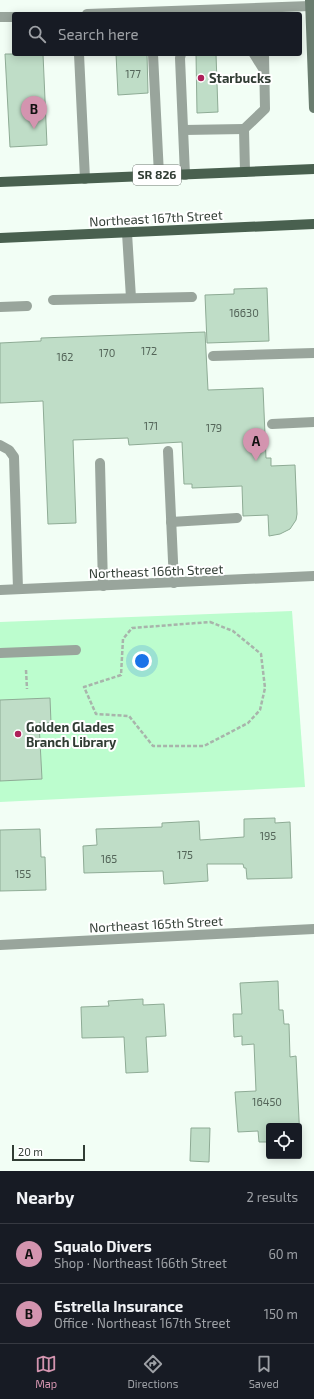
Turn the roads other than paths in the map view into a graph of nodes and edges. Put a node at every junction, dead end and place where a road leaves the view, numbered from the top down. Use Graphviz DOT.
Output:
graph roads {
  1 [pos="310,3"];
  2 [pos="263,11"];
  3 [pos="207,12"];
  4 [pos="0,17"];
  5 [pos="12,17"];
  6 [pos="79,56"];
  7 [pos="154,56"];
  8 [pos="180,56"];
  9 [pos="255,56"];
  10 [pos="264,56"];
  11 [pos="264,70"];
  12 [pos="314,84"];
  13 [pos="314,108"];
  14 [pos="244,129"];
  15 [pos="184,130"];
  16 [pos="314,169"];
  17 [pos="245,172"];
  18 [pos="159,175"];
  19 [pos="185,175"];
  20 [pos="85,179"];
  21 [pos="0,182"];
  22 [pos="314,224"];
  23 [pos="127,233"];
  24 [pos="0,238"];
  25 [pos="192,297"];
  26 [pos="131,298"];
  27 [pos="53,300"];
  28 [pos="27,306"];
  29 [pos="0,307"];
  30 [pos="314,353"];
  31 [pos="214,356"];
  32 [pos="314,422"];
  33 [pos="272,424"];
  34 [pos="0,445"];
  35 [pos="168,451"];
  36 [pos="100,463"];
  37 [pos="237,518"];
  38 [pos="171,522"];
  39 [pos="314,576"];
  40 [pos="174,583"];
  41 [pos="103,586"];
  42 [pos="18,589"];
  43 [pos="0,590"];
  44 [pos="76,650"];
  45 [pos="0,653"];
  46 [pos="314,929"];
  47 [pos="0,945"];
  1 -- 2 [label="street"];
  1 -- 12 [label="street"];
  2 -- 3 [label="street"];
  4 -- 5 [label="street"];
  6 -- 20 [label="street"];
  7 -- 18 [label="street"];
  8 -- 15 [label="street"];
  9 -- 11 [label="street"];
  10 -- 11 [label="street"];
  11 -- 14 [label="street"];
  12 -- 13 [label="street"];
  14 -- 15 [label="street"];
  14 -- 17 [label="street"];
  15 -- 19 [label="street"];
  16 -- 17 [label="main road, SR 826"];
  17 -- 19 [label="main road, SR 826"];
  18 -- 19 [label="main road, SR 826"];
  18 -- 20 [label="main road, SR 826"];
  20 -- 21 [label="main road, SR 826"];
  22 -- 23 [label="main road, Northeast 167th Street"];
  23 -- 24 [label="main road, Northeast 167th Street"];
  23 -- 26 [label="street"];
  25 -- 26 [label="street"];
  26 -- 27 [label="street"];
  28 -- 29 [label="street"];
  30 -- 31 [label="street"];
  32 -- 33 [label="street"];
  34 -- 42 [label="street"];
  35 -- 38 [label="street"];
  36 -- 41 [label="street"];
  37 -- 38 [label="street"];
  38 -- 40 [label="street"];
  39 -- 40 [label="street, Northeast 166th Street"];
  40 -- 41 [label="street, Northeast 166th Street"];
  41 -- 42 [label="street, Northeast 166th Street"];
  42 -- 43 [label="street, Northeast 166th Street"];
  44 -- 45 [label="street"];
  46 -- 47 [label="street, Northeast 165th Street"];
}
